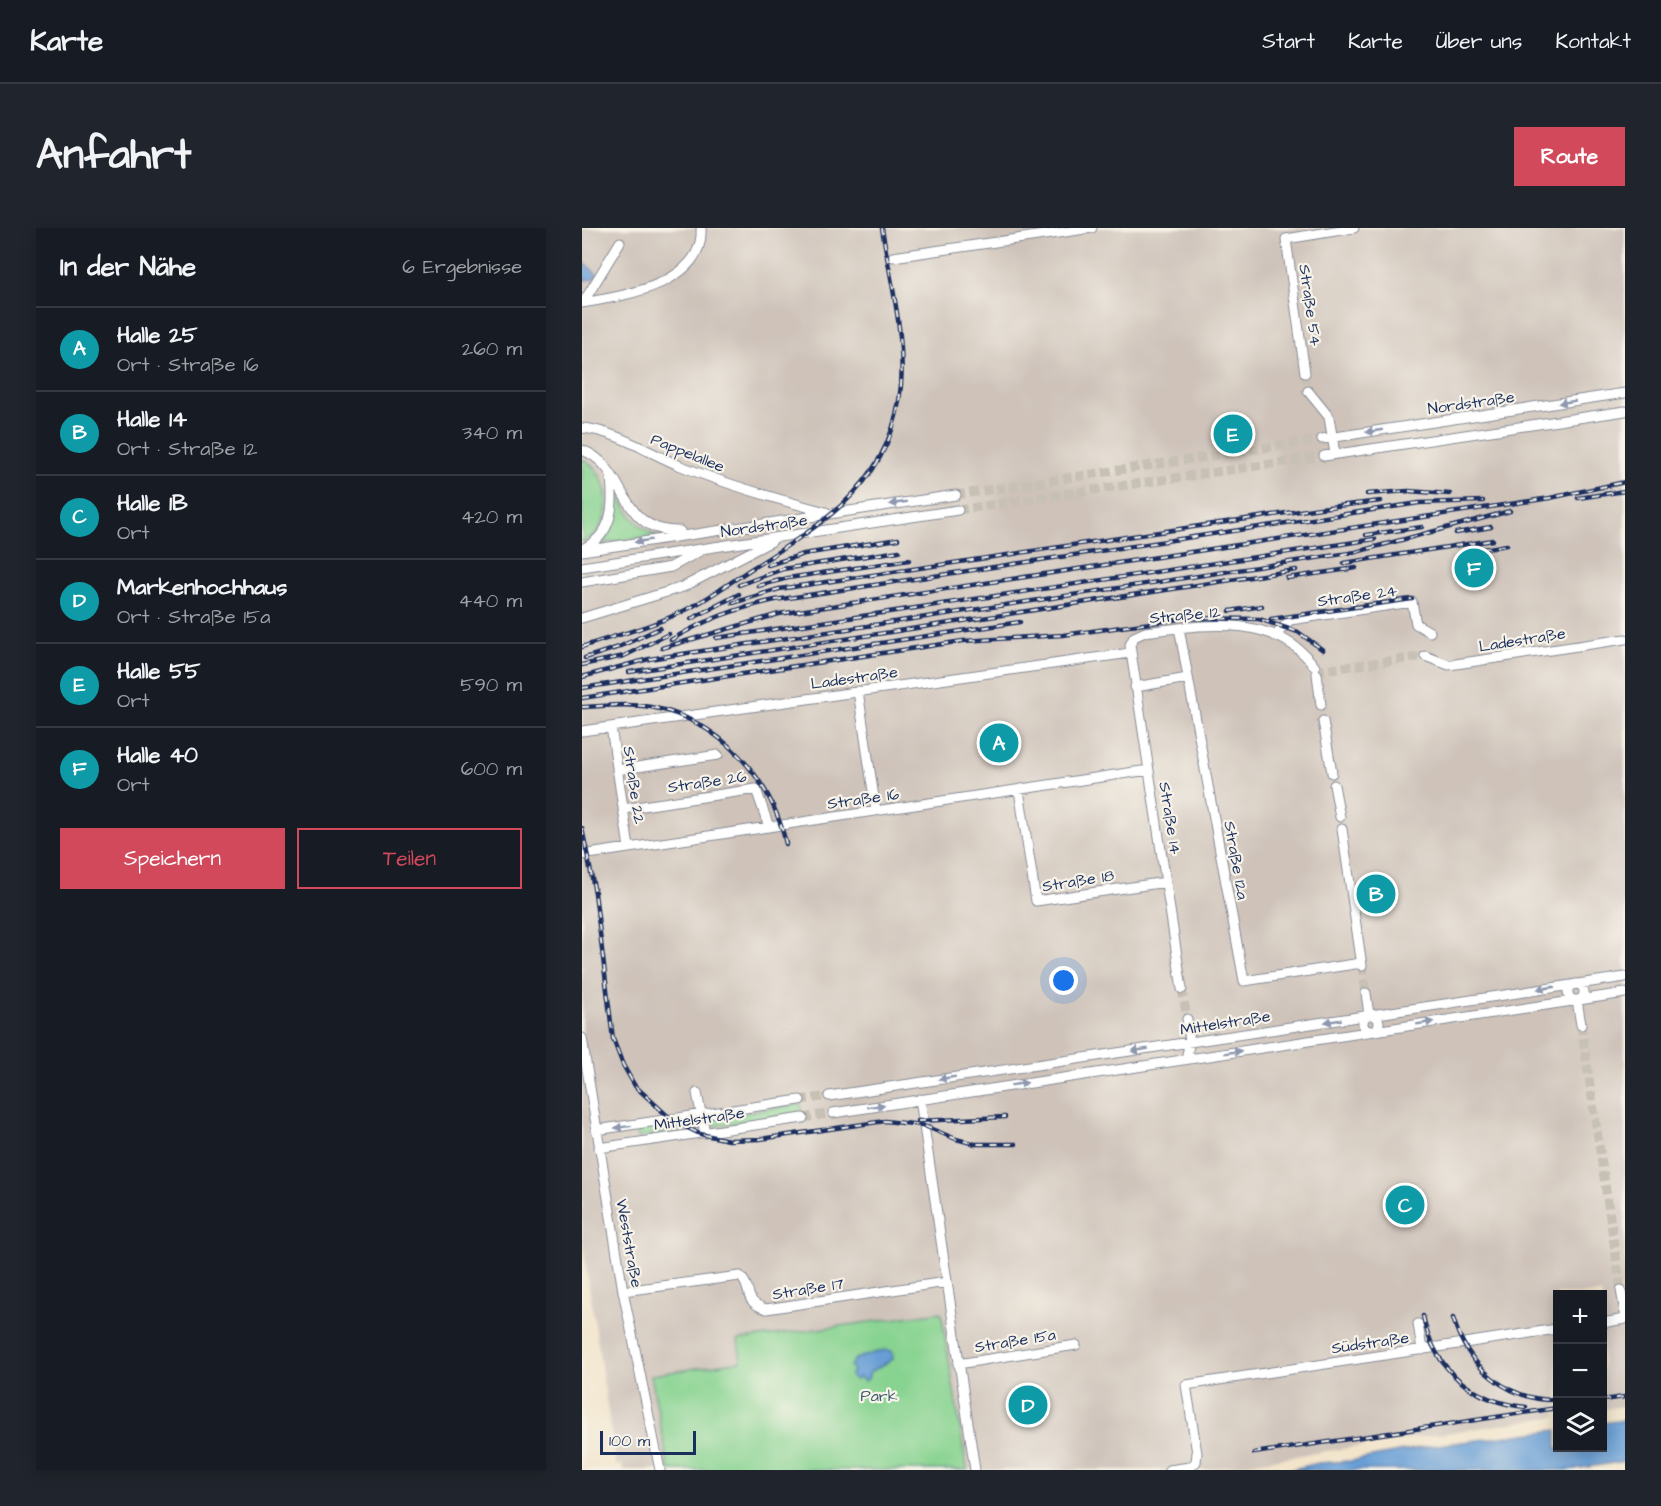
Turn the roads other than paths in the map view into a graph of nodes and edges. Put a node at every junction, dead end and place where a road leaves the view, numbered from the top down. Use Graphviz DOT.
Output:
graph roads {
  1 [pos="702,228"];
  2 [pos="1092,228"];
  3 [pos="1354,228"];
  4 [pos="620,242"];
  5 [pos="893,257"];
  6 [pos="582,303"];
  7 [pos="1305,373"];
  8 [pos="1308,391"];
  9 [pos="1625,393"];
  10 [pos="1625,411"];
  11 [pos="1485,415"];
  12 [pos="1464,418"];
  13 [pos="582,428"];
  14 [pos="1488,431"];
  15 [pos="1467,434"];
  16 [pos="1327,438"];
  17 [pos="582,450"];
  18 [pos="611,476"];
  19 [pos="785,501"];
  20 [pos="830,513"];
  21 [pos="782,520"];
  22 [pos="716,530"];
  23 [pos="776,538"];
  24 [pos="704,549"];
  25 [pos="582,550"];
  26 [pos="582,567"];
  27 [pos="582,582"];
  28 [pos="582,618"];
  29 [pos="1179,627"];
  30 [pos="1430,632"];
  31 [pos="1275,636"];
  32 [pos="1625,639"];
  33 [pos="1130,653"];
  34 [pos="1425,656"];
  35 [pos="1188,678"];
  36 [pos="1135,687"];
  37 [pos="858,692"];
  38 [pos="1321,705"];
  39 [pos="1323,721"];
  40 [pos="611,727"];
  41 [pos="582,731"];
  42 [pos="718,755"];
  43 [pos="617,770"];
  44 [pos="1148,770"];
  45 [pos="1332,773"];
  46 [pos="1334,785"];
  47 [pos="1019,790"];
  48 [pos="623,809"];
  49 [pos="876,811"];
  50 [pos="1340,817"];
  51 [pos="769,827"];
  52 [pos="1342,830"];
  53 [pos="628,848"];
  54 [pos="582,855"];
  55 [pos="1166,882"];
  56 [pos="1625,977"];
  57 [pos="1575,984"];
  58 [pos="1182,989"];
  59 [pos="1366,993"];
  60 [pos="1625,993"];
  61 [pos="1577,1000"];
  62 [pos="1369,1015"];
  63 [pos="1187,1020"];
  64 [pos="1581,1025"];
  65 [pos="1372,1031"];
  66 [pos="582,1038"];
  67 [pos="1195,1041"];
  68 [pos="1197,1057"];
  69 [pos="1073,1060"];
  70 [pos="989,1072"];
  71 [pos="1075,1076"];
  72 [pos="916,1083"];
  73 [pos="992,1088"];
  74 [pos="697,1093"];
  75 [pos="829,1096"];
  76 [pos="920,1099"];
  77 [pos="800,1100"];
  78 [pos="833,1113"];
  79 [pos="703,1115"];
  80 [pos="803,1118"];
  81 [pos="596,1130"];
  82 [pos="705,1133"];
  83 [pos="598,1148"];
  84 [pos="946,1282"];
  85 [pos="1622,1290"];
  86 [pos="623,1291"];
  87 [pos="1625,1313"];
  88 [pos="1625,1319"];
  89 [pos="1607,1322"];
  90 [pos="1418,1324"];
  91 [pos="1553,1330"];
  92 [pos="1076,1346"];
  93 [pos="1422,1350"];
  94 [pos="958,1364"];
  95 [pos="654,1452"];
  96 [pos="655,1470"];
  97 [pos="660,1470"];
  98 [pos="975,1470"];
  99 [pos="1169,1470"];
  1 -- 6 [label="street"];
  2 -- 5 [label="street"];
  3 -- 7 [label="street, Straße 54"];
  4 -- 6 [label="street"];
  8 -- 16 [label="street"];
  9 -- 11 [label="street, Nordstraße, one-way"];
  10 -- 14 [label="street, Nordstraße"];
  11 -- 12 [label="street, Nordstraße"];
  11 -- 14 [label="street"];
  12 -- 15 [label="street"];
  12 -- 16 [label="street, Nordstraße, one-way"];
  13 -- 19 [label="street, Pappelallee"];
  14 -- 15 [label="street, Nordstraße"];
  15 -- 16 [label="street, Nordstraße"];
  17 -- 18 [label="street"];
  18 -- 22 [label="street"];
  18 -- 25 [label="street"];
  19 -- 20 [label="street, Pappelallee"];
  19 -- 21 [label="street"];
  20 -- 21 [label="street, Nordstraße"];
  23 -- 20 [label="street, Nordstraße, one-way"];
  21 -- 22 [label="street, Nordstraße"];
  22 -- 25 [label="street, Nordstraße, one-way"];
  23 -- 24 [label="street, Nordstraße"];
  23 -- 28 [label="street"];
  24 -- 26 [label="street, Nordstraße"];
  24 -- 27 [label="street"];
  29 -- 31 [label="street, Straße 12"];
  29 -- 33 [label="street, Straße 12"];
  29 -- 35 [label="street, Straße 12a"];
  30 -- 31 [label="street, Straße 24"];
  31 -- 38 [label="street, Straße 12"];
  32 -- 34 [label="street, Ladestraße"];
  33 -- 36 [label="street, Straße 14"];
  33 -- 37 [label="street, Ladestraße"];
  35 -- 36 [label="street"];
  35 -- 52 [label="street, Straße 12a"];
  36 -- 44 [label="street, Straße 14"];
  37 -- 40 [label="street, Ladestraße"];
  37 -- 49 [label="street"];
  39 -- 45 [label="street"];
  40 -- 41 [label="street, Ladestraße"];
  40 -- 43 [label="street, Straße 22"];
  42 -- 43 [label="street"];
  43 -- 48 [label="street, Straße 22"];
  44 -- 47 [label="street, Straße 16"];
  44 -- 55 [label="street, Straße 14"];
  46 -- 50 [label="street"];
  47 -- 49 [label="street, Straße 16"];
  47 -- 55 [label="street, Straße 18"];
  48 -- 51 [label="street, Straße 26"];
  48 -- 53 [label="street, Straße 22"];
  49 -- 51 [label="street, Straße 16"];
  51 -- 53 [label="street, Straße 16"];
  53 -- 54 [label="street, Straße 16"];
  55 -- 58 [label="street, Straße 14"];
  56 -- 57 [label="street, Mittelstraße"];
  57 -- 61 [label="street"];
  57 -- 62 [label="street, Mittelstraße, one-way"];
  59 -- 62 [label="street"];
  60 -- 61 [label="street, Mittelstraße"];
  61 -- 64 [label="street"];
  65 -- 61 [label="street, Mittelstraße, one-way"];
  62 -- 65 [label="street"];
  62 -- 67 [label="street, Mittelstraße, one-way"];
  63 -- 67 [label="street"];
  68 -- 65 [label="street, Mittelstraße, one-way"];
  66 -- 81 [label="street, Weststraße"];
  67 -- 68 [label="street"];
  67 -- 68 [label="street"];
  67 -- 69 [label="street, Mittelstraße, one-way"];
  68 -- 71 [label="street, Mittelstraße"];
  69 -- 70 [label="street, Mittelstraße"];
  69 -- 71 [label="street"];
  70 -- 72 [label="street, Mittelstraße, one-way"];
  70 -- 73 [label="street"];
  73 -- 71 [label="street, Mittelstraße, one-way"];
  72 -- 75 [label="street, Mittelstraße"];
  72 -- 76 [label="street"];
  73 -- 76 [label="street, Mittelstraße"];
  74 -- 79 [label="street"];
  78 -- 76 [label="street, Mittelstraße, one-way"];
  76 -- 84 [label="street"];
  77 -- 79 [label="street, Mittelstraße"];
  79 -- 81 [label="street, Mittelstraße, one-way"];
  79 -- 82 [label="street"];
  80 -- 82 [label="street, Mittelstraße"];
  81 -- 83 [label="street, Weststraße"];
  82 -- 83 [label="street, Mittelstraße"];
  83 -- 86 [label="street, Weststraße"];
  84 -- 86 [label="street, Straße 17"];
  84 -- 94 [label="street"];
  85 -- 87 [label="street"];
  86 -- 95 [label="street, Weststraße"];
  88 -- 89 [label="street"];
  90 -- 93 [label="street"];
  91 -- 93 [label="street, Südstraße"];
  92 -- 94 [label="street, Straße 15a"];
  93 -- 99 [label="street, Südstraße"];
  94 -- 98 [label="street"];
  95 -- 96 [label="street, Weststraße"];
  95 -- 97 [label="street, Weststraße"];
}
